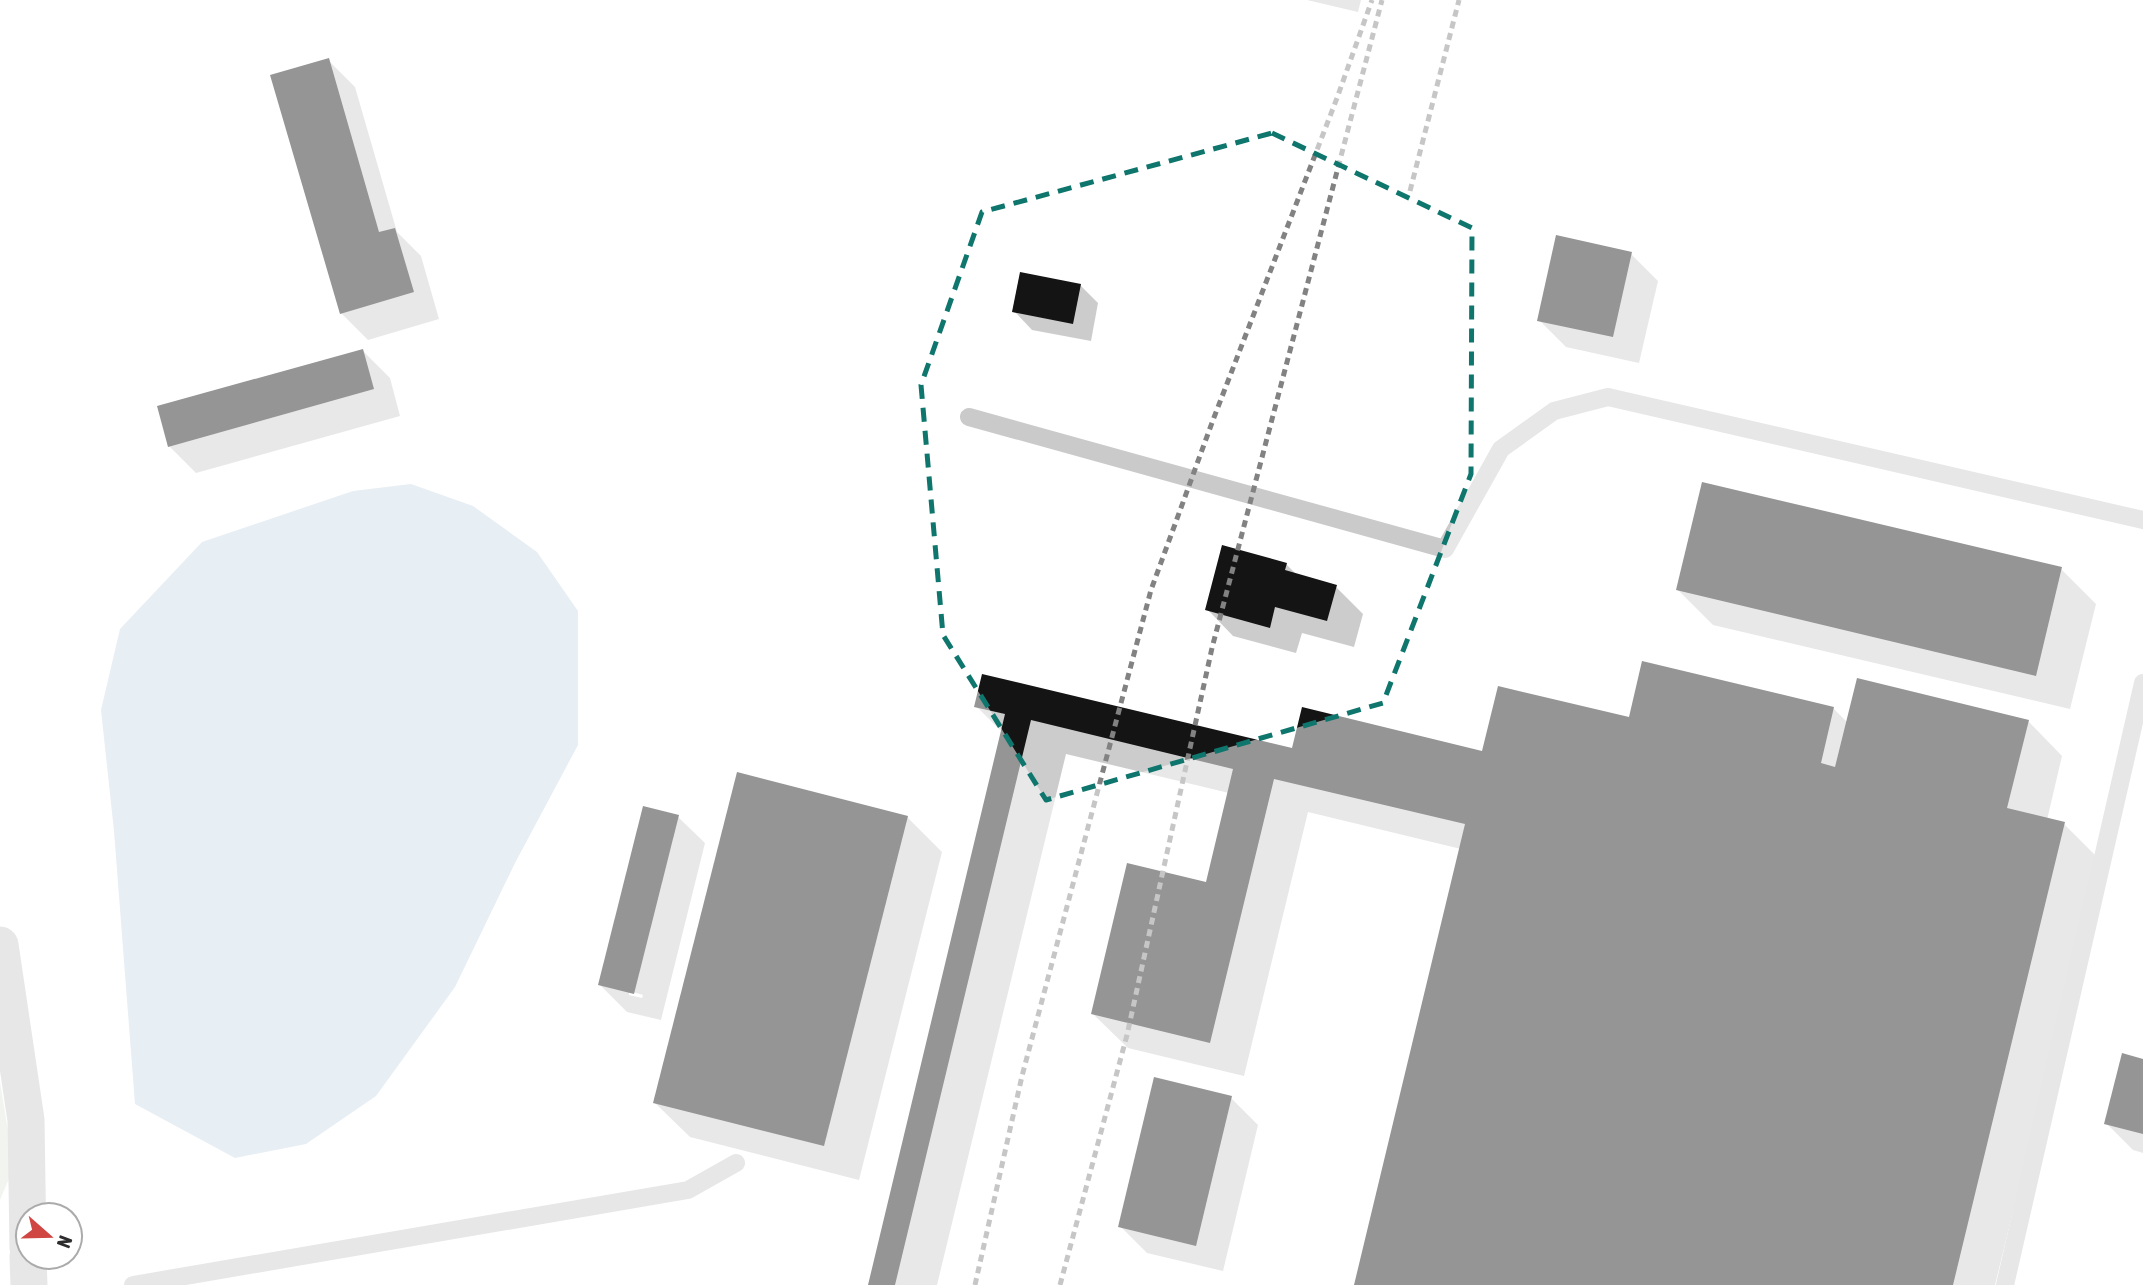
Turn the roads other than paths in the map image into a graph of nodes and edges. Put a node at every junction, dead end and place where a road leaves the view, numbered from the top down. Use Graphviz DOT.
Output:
graph roads {
  1 [pos="969,417"];
  2 [pos="2143,520"];
  3 [pos="2143,683"];
  4 [pos="0,945"];
  5 [pos="736,1163"];
  6 [pos="27,1201"];
  7 [pos="133,1285"];
  8 [pos="2005,1285"];
  1 -- 2 [label="lane"];
  3 -- 8 [label="lane"];
  4 -- 6 [label="street"];
  5 -- 7 [label="lane"];
}
